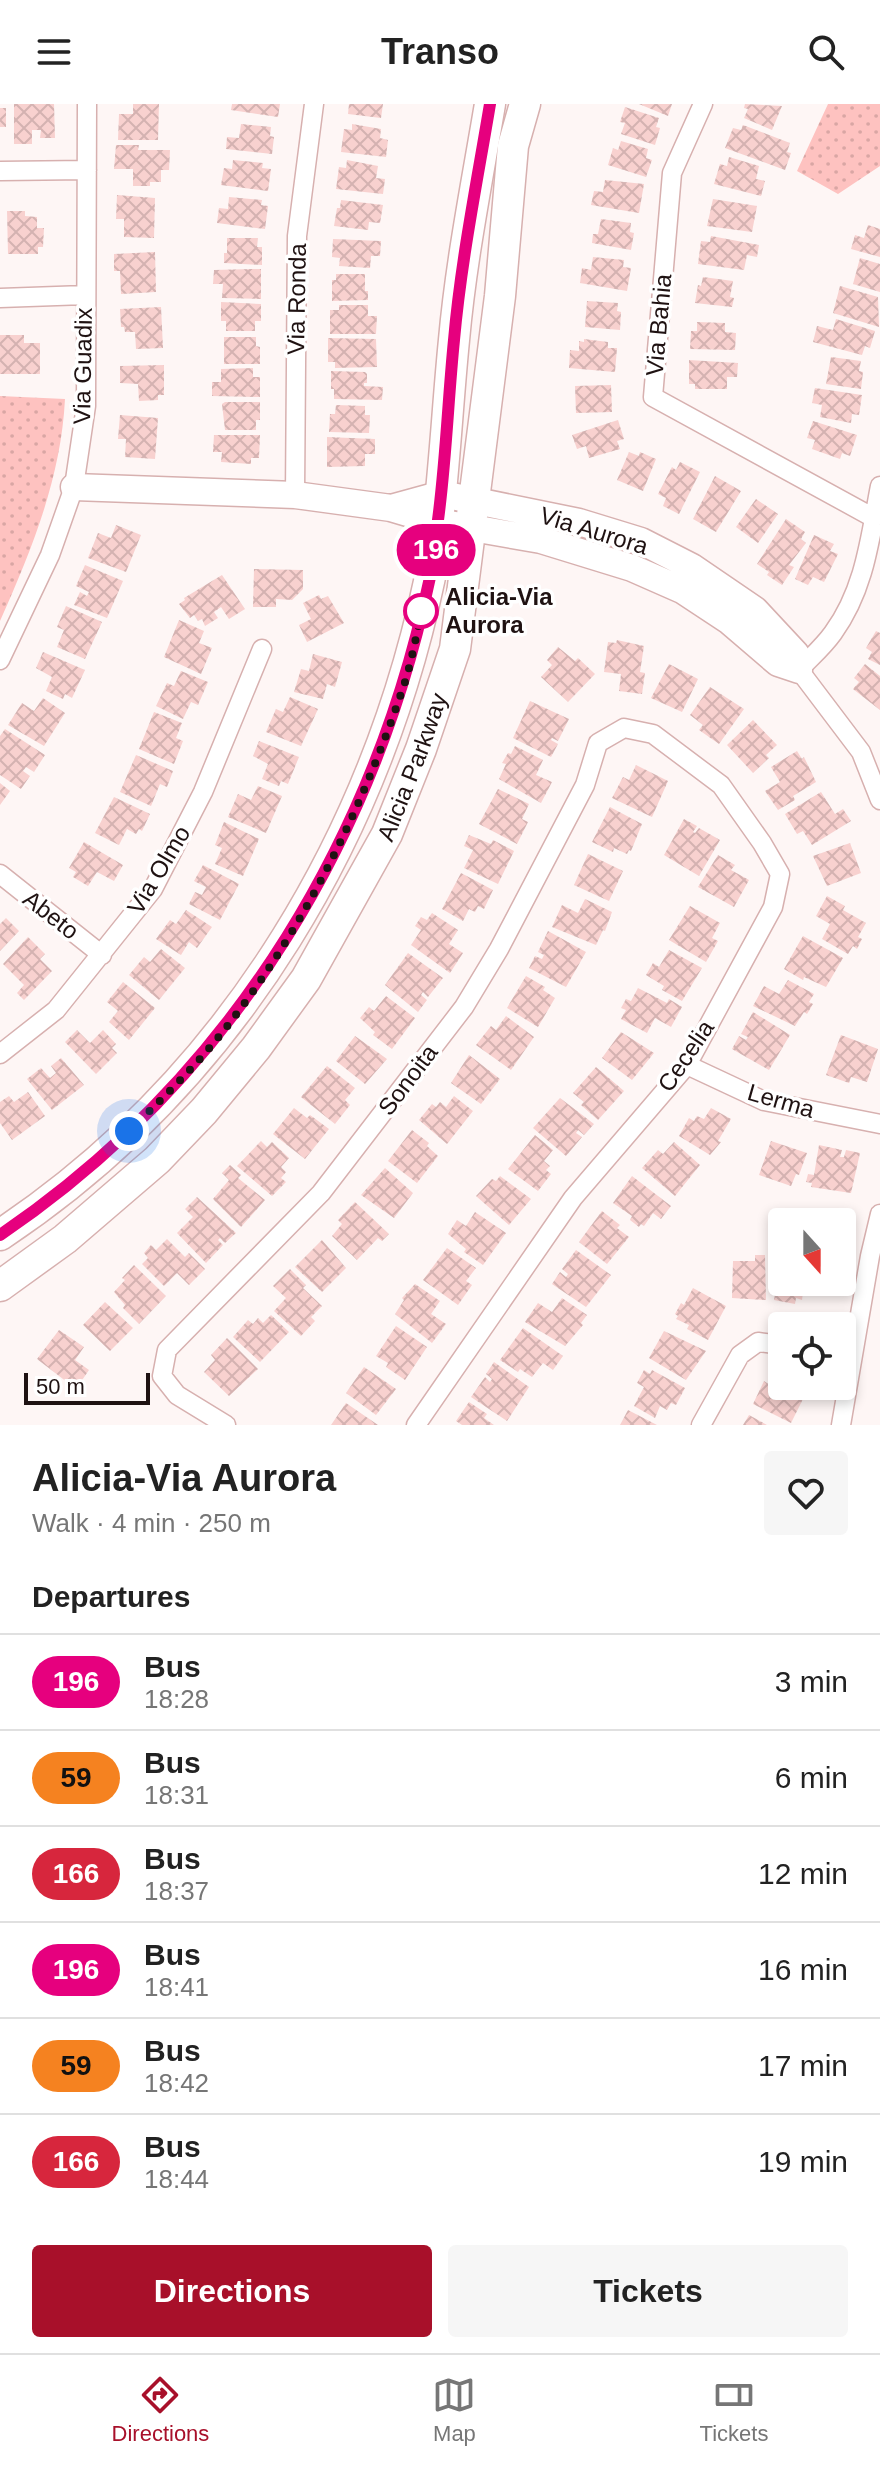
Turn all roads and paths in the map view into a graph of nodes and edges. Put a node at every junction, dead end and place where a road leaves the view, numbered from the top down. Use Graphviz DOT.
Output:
graph roads {
  1 [pos="87,104"];
  2 [pos="314,104"];
  3 [pos="490,104"];
  4 [pos="525,104"];
  5 [pos="703,104"];
  6 [pos="87,170"];
  7 [pos="0,171"];
  8 [pos="85,295"];
  9 [pos="0,298"];
  10 [pos="880,486"];
  11 [pos="74,487"];
  12 [pos="295,495"];
  13 [pos="474,499"];
  14 [pos="440,508"];
  15 [pos="874,518"];
  16 [pos="472,529"];
  17 [pos="262,649"];
  18 [pos="0,660"];
  19 [pos="799,670"];
  20 [pos="598,743"];
  21 [pos="880,800"];
  22 [pos="0,874"];
  23 [pos="102,955"];
  24 [pos="0,1054"];
  25 [pos="687,1065"];
  26 [pos="880,1124"];
  27 [pos="880,1214"];
  28 [pos="0,1235"];
  29 [pos="875,1256"];
  30 [pos="0,1286"];
  31 [pos="856,1323"];
  32 [pos="768,1343"];
  33 [pos="843,1400"];
  34 [pos="226,1425"];
  35 [pos="416,1425"];
  36 [pos="701,1425"];
  37 [pos="841,1425"];
  1 -- 6 [label="street, Via Guadix"];
  2 -- 12 [label="street, Via Ronda"];
  3 -- 14 [label="main road, Alicia Parkway"];
  4 -- 13 [label="main road, Alicia Parkway"];
  5 -- 15 [label="street, Via Bahia"];
  6 -- 7 [label="street"];
  6 -- 8 [label="street, Via Guadix"];
  8 -- 9 [label="street"];
  8 -- 11 [label="street, Via Guadix"];
  10 -- 15 [label="street"];
  11 -- 12 [label="street, Via Aurora"];
  11 -- 18 [label="street, Via Guadix"];
  12 -- 14 [label="street, Via Aurora"];
  13 -- 14 [label="street, Via Aurora"];
  13 -- 16 [label="main road, Alicia Parkway"];
  13 -- 19 [label="street, Via Aurora"];
  14 -- 16 [label="street, Via Aurora"];
  14 -- 28 [label="main road, Alicia Parkway"];
  15 -- 19 [label="street"];
  16 -- 19 [label="street, Via Aurora"];
  16 -- 30 [label="main road, Alicia Parkway"];
  17 -- 23 [label="street, Via Olmo"];
  19 -- 21 [label="street, Via Aurora"];
  20 -- 25 [label="street, Cecelia"];
  20 -- 34 [label="street, Sonoita"];
  22 -- 23 [label="street, Abeto"];
  23 -- 24 [label="street, Via Olmo"];
  25 -- 26 [label="street, Lerma"];
  25 -- 35 [label="street, Cecelia"];
  27 -- 29 [label="street"];
  29 -- 31 [label="street"];
  32 -- 36 [label="street"];
  33 -- 37 [label="street"];
}
